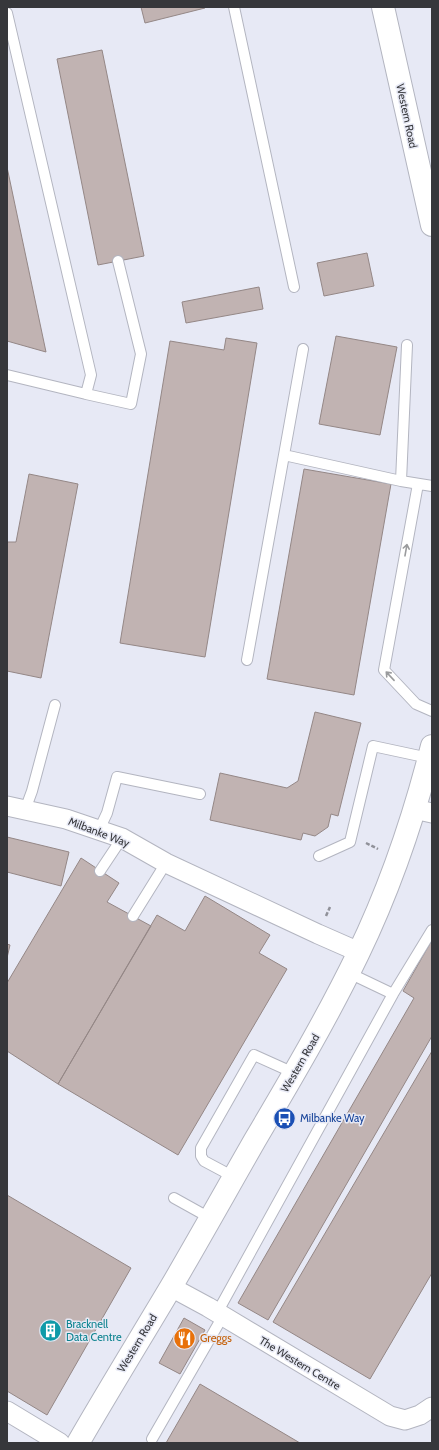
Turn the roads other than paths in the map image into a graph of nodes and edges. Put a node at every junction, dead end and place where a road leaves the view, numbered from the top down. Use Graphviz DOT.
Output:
graph roads {
  1 [pos="234,7"];
  2 [pos="383,7"];
  3 [pos="7,13"];
  4 [pos="432,225"];
  5 [pos="118,261"];
  6 [pos="294,286"];
  7 [pos="407,345"];
  8 [pos="303,349"];
  9 [pos="7,375"];
  10 [pos="86,394"];
  11 [pos="284,455"];
  12 [pos="401,481"];
  13 [pos="418,484"];
  14 [pos="432,486"];
  15 [pos="247,660"];
  16 [pos="55,705"];
  17 [pos="432,711"];
  18 [pos="431,752"];
  19 [pos="200,794"];
  20 [pos="16,808"];
  21 [pos="423,811"];
  22 [pos="99,830"];
  23 [pos="122,838"];
  24 [pos="318,856"];
  25 [pos="166,863"];
  26 [pos="100,871"];
  27 [pos="133,916"];
  28 [pos="432,930"];
  29 [pos="359,952"];
  30 [pos="349,973"];
  31 [pos="393,994"];
  32 [pos="294,1073"];
  33 [pos="234,1177"];
  34 [pos="174,1198"];
  35 [pos="210,1218"];
  36 [pos="171,1287"];
  37 [pos="220,1314"];
  38 [pos="432,1407"];
  39 [pos="7,1411"];
  40 [pos="152,1439"];
  41 [pos="60,1443"];
  42 [pos="78,1443"];
  1 -- 6 [label="lane"];
  2 -- 4 [label="street, Western Road"];
  3 -- 10 [label="lane"];
  5 -- 10 [label="lane"];
  7 -- 12 [label="lane"];
  8 -- 11 [label="lane"];
  9 -- 10 [label="lane"];
  11 -- 12 [label="lane"];
  11 -- 15 [label="lane"];
  12 -- 13 [label="lane"];
  13 -- 14 [label="lane"];
  17 -- 13 [label="lane, one-way"];
  16 -- 20 [label="lane"];
  18 -- 21 [label="street, Western Road"];
  18 -- 24 [label="lane"];
  19 -- 22 [label="lane"];
  20 -- 22 [label="street, Milbanke Way"];
  21 -- 29 [label="street, Western Road"];
  22 -- 23 [label="street, Milbanke Way"];
  23 -- 25 [label="street, Milbanke Way"];
  23 -- 26 [label="lane"];
  25 -- 27 [label="lane"];
  25 -- 29 [label="street, Milbanke Way"];
  28 -- 31 [label="lane"];
  29 -- 30 [label="street, Western Road"];
  30 -- 31 [label="lane"];
  30 -- 32 [label="street, Western Road"];
  31 -- 37 [label="lane"];
  32 -- 33 [label="street, Western Road"];
  32 -- 33 [label="lane"];
  33 -- 35 [label="street, Western Road"];
  34 -- 35 [label="lane"];
  35 -- 36 [label="street, Western Road"];
  36 -- 37 [label="street, The Western Centre"];
  36 -- 42 [label="street, Western Road"];
  37 -- 38 [label="street, The Western Centre"];
  37 -- 40 [label="lane"];
  39 -- 41 [label="street"];
}
